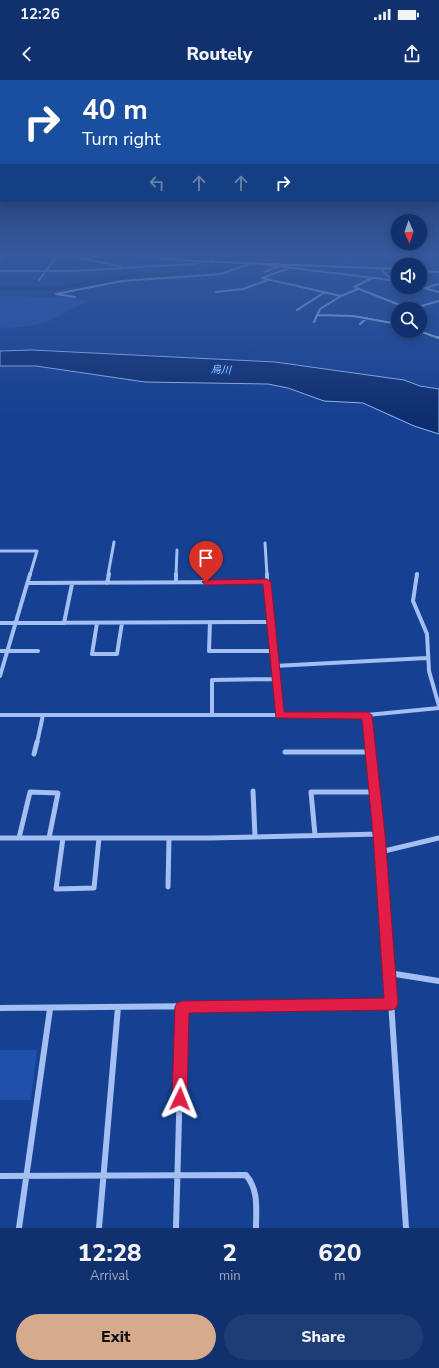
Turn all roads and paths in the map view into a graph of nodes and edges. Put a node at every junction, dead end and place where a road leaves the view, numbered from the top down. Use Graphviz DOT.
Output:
graph roads {
  1 [pos="320,310"];
  2 [pos="317,315"];
  3 [pos="367,318"];
  4 [pos="314,322"];
  5 [pos="391,323"];
  6 [pos="360,324"];
  7 [pos="427,334"];
  8 [pos="439,338"];
  9 [pos="114,542"];
  10 [pos="265,543"];
  11 [pos="177,550"];
  12 [pos="0,551"];
  13 [pos="417,574"];
  14 [pos="176,582"];
  15 [pos="267,582"];
  16 [pos="29,583"];
  17 [pos="108,583"];
  18 [pos="72,584"];
  19 [pos="210,622"];
  20 [pos="270,622"];
  21 [pos="15,623"];
  22 [pos="64,623"];
  23 [pos="97,623"];
  24 [pos="122,623"];
  25 [pos="0,624"];
  26 [pos="0,651"];
  27 [pos="7,651"];
  28 [pos="38,651"];
  29 [pos="273,651"];
  30 [pos="428,658"];
  31 [pos="274,666"];
  32 [pos="0,676"];
  33 [pos="276,679"];
  34 [pos="439,707"];
  35 [pos="212,714"];
  36 [pos="0,715"];
  37 [pos="42,715"];
  38 [pos="367,715"];
  39 [pos="280,716"];
  40 [pos="285,752"];
  41 [pos="371,752"];
  42 [pos="34,754"];
  43 [pos="253,791"];
  44 [pos="374,792"];
  45 [pos="379,834"];
  46 [pos="315,835"];
  47 [pos="255,837"];
  48 [pos="0,838"];
  49 [pos="19,838"];
  50 [pos="49,838"];
  51 [pos="63,838"];
  52 [pos="99,838"];
  53 [pos="169,838"];
  54 [pos="439,838"];
  55 [pos="380,852"];
  56 [pos="168,888"];
  57 [pos="389,973"];
  58 [pos="439,981"];
  59 [pos="392,1004"];
  60 [pos="182,1007"];
  61 [pos="0,1008"];
  62 [pos="118,1008"];
  63 [pos="50,1009"];
  64 [pos="0,1176"];
  65 [pos="27,1176"];
  66 [pos="104,1176"];
  67 [pos="178,1176"];
  68 [pos="19,1228"];
  69 [pos="99,1228"];
  70 [pos="176,1228"];
  71 [pos="256,1228"];
  72 [pos="406,1228"];
  1 -- 2 [label="street"];
  2 -- 3 [label="street"];
  2 -- 4 [label="street"];
  3 -- 5 [label="street"];
  3 -- 6 [label="street"];
  7 -- 8 [label="street"];
  9 -- 17 [label="street"];
  10 -- 15 [label="street"];
  11 -- 14 [label="street"];
  12 -- 16 [label="street"];
  13 -- 30 [label="street"];
  14 -- 15 [label="street"];
  14 -- 17 [label="street"];
  15 -- 20 [label="street"];
  16 -- 18 [label="street"];
  16 -- 21 [label="street"];
  17 -- 18 [label="street"];
  18 -- 22 [label="street"];
  19 -- 20 [label="street"];
  19 -- 24 [label="street"];
  19 -- 29 [label="street"];
  20 -- 29 [label="street"];
  21 -- 22 [label="street"];
  21 -- 25 [label="street"];
  21 -- 27 [label="street"];
  22 -- 23 [label="street"];
  23 -- 24 [label="street"];
  23 -- 24 [label="street"];
  26 -- 27 [label="street"];
  27 -- 28 [label="street"];
  27 -- 32 [label="street"];
  29 -- 31 [label="street"];
  30 -- 31 [label="street"];
  30 -- 34 [label="street"];
  31 -- 33 [label="street"];
  33 -- 35 [label="street"];
  33 -- 39 [label="street"];
  34 -- 38 [label="street"];
  35 -- 37 [label="street"];
  35 -- 39 [label="street"];
  36 -- 37 [label="street"];
  37 -- 42 [label="street"];
  38 -- 39 [label="street"];
  38 -- 41 [label="street"];
  40 -- 41 [label="street"];
  41 -- 44 [label="street"];
  43 -- 47 [label="street"];
  44 -- 45 [label="street"];
  44 -- 46 [label="street"];
  45 -- 46 [label="street"];
  45 -- 55 [label="street"];
  46 -- 47 [label="street"];
  47 -- 53 [label="street"];
  48 -- 49 [label="street"];
  49 -- 50 [label="street"];
  49 -- 50 [label="street"];
  50 -- 51 [label="street"];
  51 -- 52 [label="street"];
  51 -- 52 [label="street"];
  52 -- 53 [label="street"];
  53 -- 56 [label="street"];
  54 -- 55 [label="street"];
  55 -- 57 [label="street"];
  57 -- 58 [label="street"];
  57 -- 59 [label="street"];
  59 -- 60 [label="street"];
  59 -- 72 [label="street"];
  60 -- 62 [label="street"];
  60 -- 67 [label="street"];
  61 -- 63 [label="street"];
  62 -- 63 [label="street"];
  62 -- 66 [label="street"];
  63 -- 65 [label="street"];
  64 -- 65 [label="street"];
  65 -- 66 [label="street"];
  65 -- 68 [label="street"];
  66 -- 67 [label="street"];
  66 -- 69 [label="street"];
  67 -- 70 [label="street"];
  67 -- 71 [label="street"];
}
